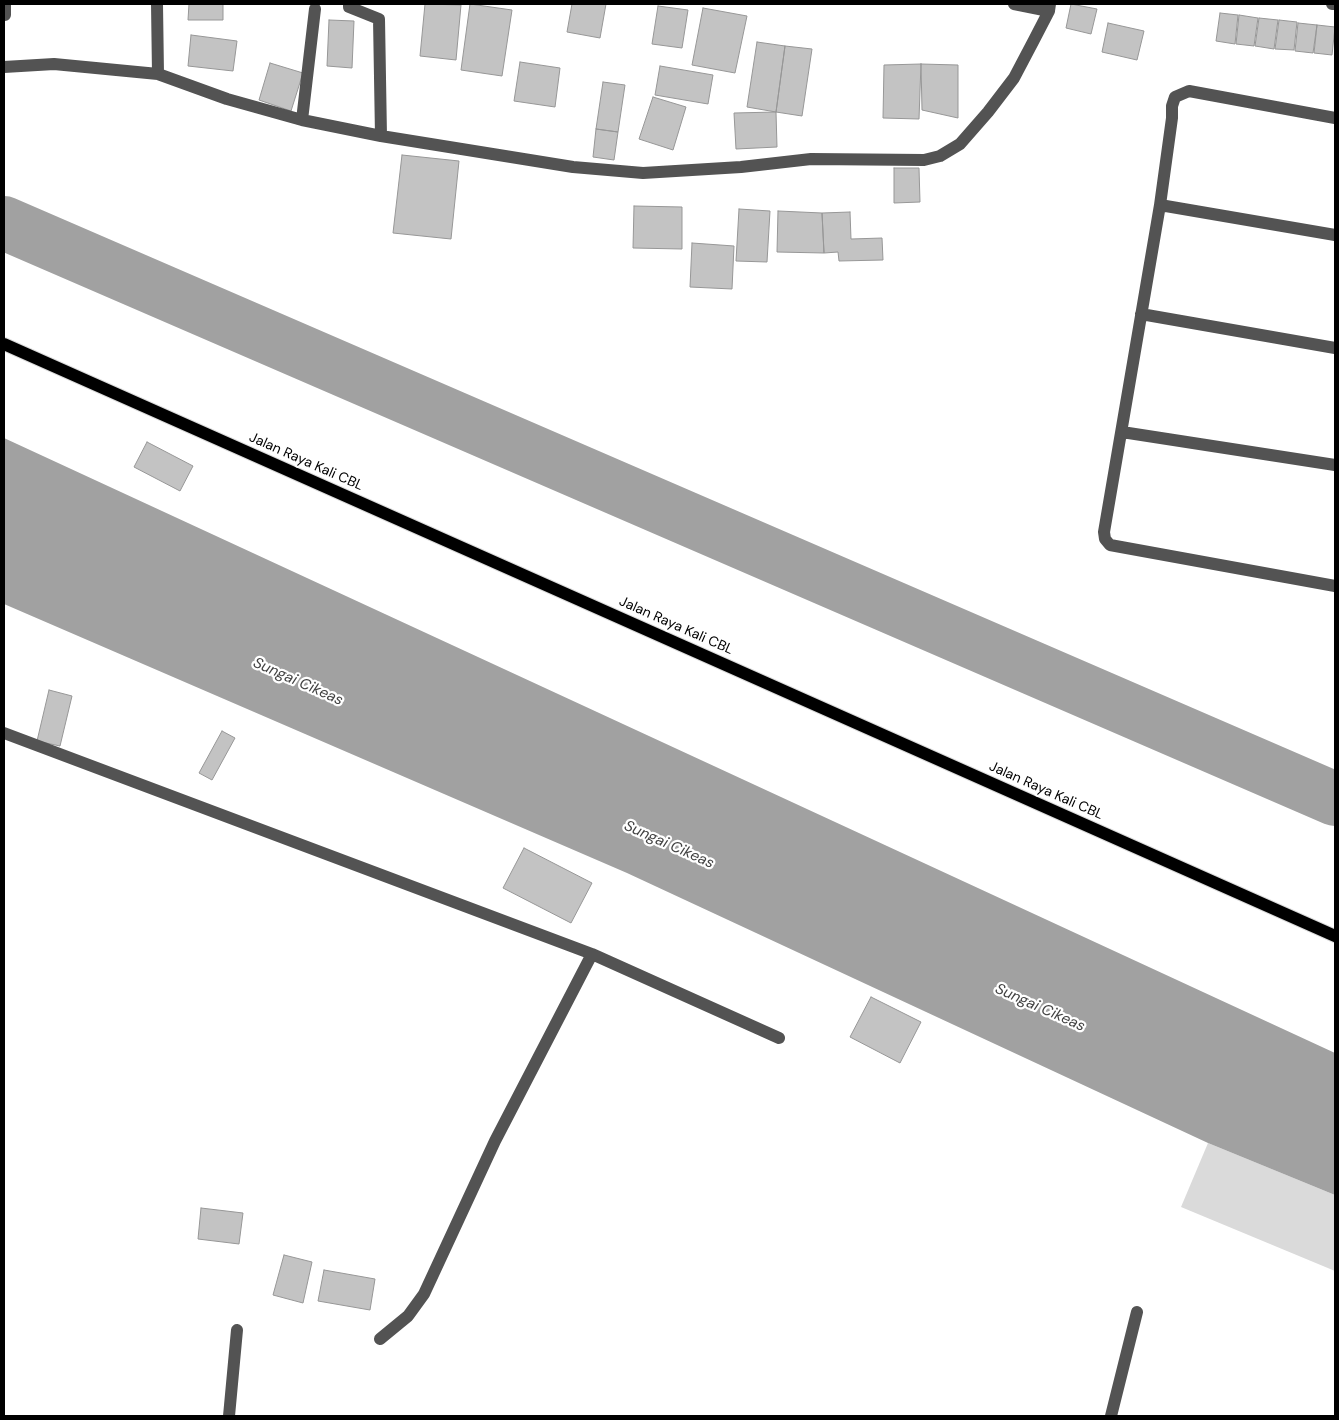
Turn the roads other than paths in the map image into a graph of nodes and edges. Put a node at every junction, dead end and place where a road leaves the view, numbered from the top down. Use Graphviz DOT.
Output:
graph roads {
  1 [pos="5,4"];
  2 [pos="157,4"];
  3 [pos="349,4"];
  4 [pos="1014,4"];
  5 [pos="1050,7"];
  6 [pos="316,9"];
  7 [pos="4,15"];
  8 [pos="4,67"];
  9 [pos="158,74"];
  10 [pos="1335,118"];
  11 [pos="302,120"];
  12 [pos="381,136"];
  13 [pos="1160,205"];
  14 [pos="1335,235"];
  15 [pos="1141,314"];
  16 [pos="4,344"];
  17 [pos="1335,348"];
  18 [pos="1122,432"];
  19 [pos="1335,465"];
  20 [pos="1335,586"];
  21 [pos="4,733"];
  22 [pos="1335,936"];
  23 [pos="592,954"];
  24 [pos="779,1038"];
  25 [pos="1137,1312"];
  26 [pos="237,1330"];
  27 [pos="380,1339"];
  28 [pos="229,1416"];
  29 [pos="1111,1416"];
  1 -- 7 [label="street"];
  2 -- 9 [label="street"];
  3 -- 12 [label="street"];
  4 -- 5 [label="street"];
  5 -- 12 [label="street"];
  6 -- 11 [label="street"];
  8 -- 9 [label="street"];
  9 -- 11 [label="street"];
  10 -- 13 [label="street"];
  11 -- 12 [label="street"];
  13 -- 14 [label="street"];
  13 -- 15 [label="street"];
  15 -- 17 [label="street"];
  15 -- 18 [label="street"];
  16 -- 22 [label="main road, Jalan Raya Kali CBL"];
  18 -- 19 [label="street"];
  18 -- 20 [label="street"];
  21 -- 23 [label="street"];
  23 -- 24 [label="street"];
  23 -- 27 [label="street"];
  25 -- 29 [label="street"];
  26 -- 28 [label="street"];
}
